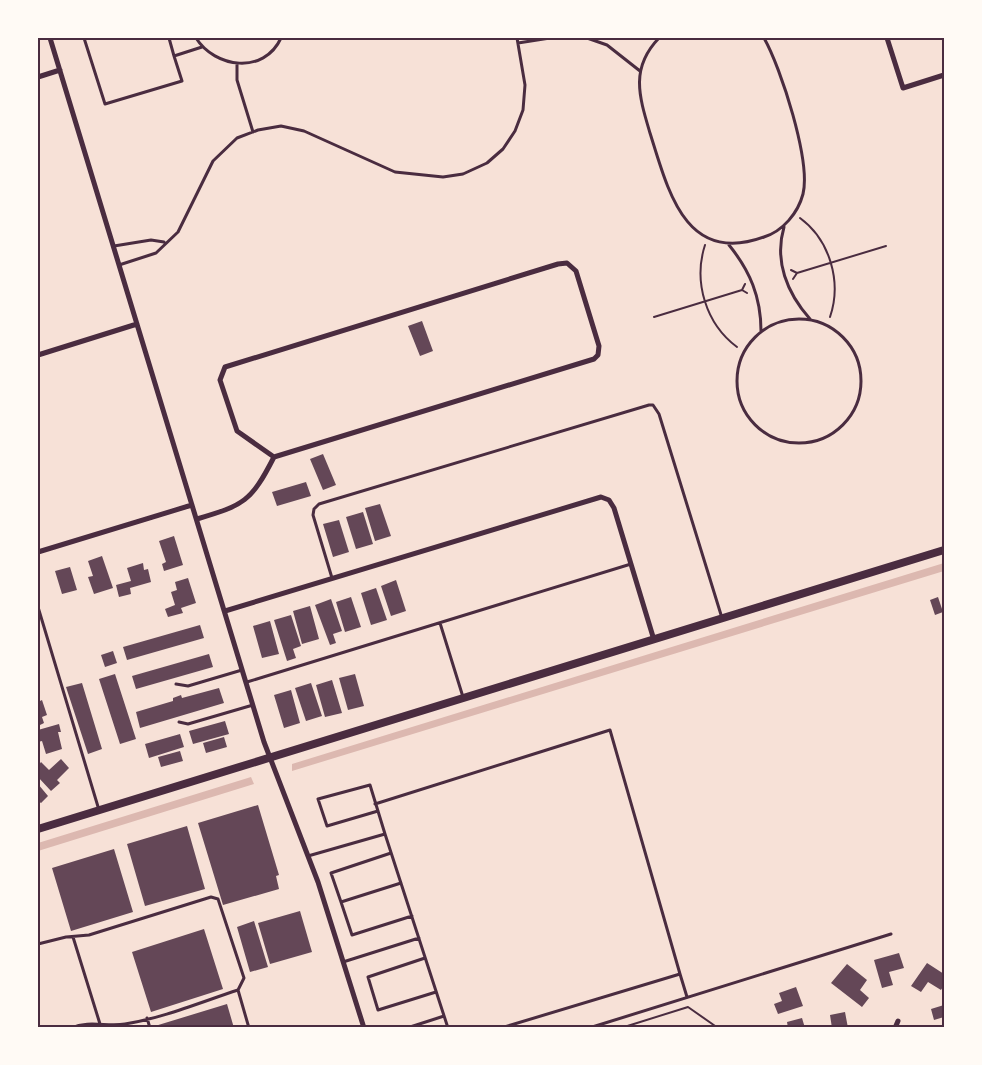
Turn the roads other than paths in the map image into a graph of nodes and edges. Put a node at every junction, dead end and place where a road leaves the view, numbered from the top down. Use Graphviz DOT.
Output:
graph roads {
  1 [pos="50,38"];
  2 [pos="84,38"];
  3 [pos="169,38"];
  4 [pos="196,38"];
  5 [pos="281,38"];
  6 [pos="517,38"];
  7 [pos="550,38"];
  8 [pos="587,38"];
  9 [pos="659,38"];
  10 [pos="764,38"];
  11 [pos="887,38"];
  12 [pos="518,43"];
  13 [pos="202,47"];
  14 [pos="174,56"];
  15 [pos="237,63"];
  16 [pos="60,70"];
  17 [pos="640,71"];
  18 [pos="944,75"];
  19 [pos="38,77"];
  20 [pos="252,132"];
  21 [pos="784,226"];
  22 [pos="165,242"];
  23 [pos="729,244"];
  24 [pos="114,246"];
  25 [pos="119,265"];
  26 [pos="810,320"];
  27 [pos="137,324"];
  28 [pos="762,331"];
  29 [pos="38,355"];
  30 [pos="274,456"];
  31 [pos="192,505"];
  32 [pos="197,519"];
  33 [pos="944,550"];
  34 [pos="38,552"];
  35 [pos="631,564"];
  36 [pos="332,578"];
  37 [pos="38,608"];
  38 [pos="225,611"];
  39 [pos="723,618"];
  40 [pos="440,623"];
  41 [pos="654,640"];
  42 [pos="243,670"];
  43 [pos="247,682"];
  44 [pos="176,684"];
  45 [pos="463,698"];
  46 [pos="254,705"];
  47 [pos="179,722"];
  48 [pos="269,758"];
  49 [pos="376,804"];
  50 [pos="100,810"];
  51 [pos="378,811"];
  52 [pos="38,829"];
  53 [pos="385,834"];
  54 [pos="391,853"];
  55 [pos="308,856"];
  56 [pos="401,883"];
  57 [pos="341,902"];
  58 [pos="412,916"];
  59 [pos="891,934"];
  60 [pos="73,937"];
  61 [pos="419,938"];
  62 [pos="38,944"];
  63 [pos="425,958"];
  64 [pos="343,962"];
  65 [pos="680,974"];
  66 [pos="238,990"];
  67 [pos="436,992"];
  68 [pos="687,998"];
  69 [pos="444,1016"];
  70 [pos="147,1018"];
  71 [pos="898,1021"];
  72 [pos="100,1024"];
  73 [pos="71,1028"];
  74 [pos="150,1028"];
  75 [pos="249,1028"];
  76 [pos="364,1028"];
  77 [pos="407,1028"];
  78 [pos="448,1028"];
  79 [pos="501,1028"];
  80 [pos="589,1028"];
  81 [pos="895,1028"];
  1 -- 16 [label="street"];
  2 -- 14 [label="lane"];
  3 -- 14 [label="lane"];
  4 -- 13 [label="lane"];
  5 -- 15 [label="lane"];
  6 -- 12 [label="lane"];
  7 -- 12 [label="lane"];
  8 -- 17 [label="lane"];
  9 -- 17 [label="lane"];
  10 -- 21 [label="lane"];
  11 -- 18 [label="street"];
  12 -- 20 [label="lane"];
  13 -- 14 [label="lane"];
  13 -- 15 [label="lane"];
  15 -- 20 [label="lane"];
  16 -- 19 [label="street"];
  16 -- 24 [label="street"];
  17 -- 23 [label="lane"];
  20 -- 22 [label="lane"];
  21 -- 23 [label="lane"];
  21 -- 26 [label="lane"];
  22 -- 24 [label="lane"];
  22 -- 25 [label="lane"];
  23 -- 28 [label="lane"];
  24 -- 25 [label="street"];
  25 -- 27 [label="street"];
  26 -- 28 [label="lane"];
  26 -- 28 [label="lane"];
  27 -- 29 [label="street"];
  27 -- 31 [label="street"];
  30 -- 30 [label="street"];
  30 -- 32 [label="street"];
  31 -- 32 [label="street"];
  31 -- 34 [label="street"];
  32 -- 38 [label="street"];
  33 -- 39 [label="street"];
  35 -- 36 [label="street"];
  35 -- 40 [label="lane"];
  35 -- 41 [label="street"];
  36 -- 38 [label="street"];
  36 -- 39 [label="lane"];
  37 -- 50 [label="lane"];
  38 -- 42 [label="street"];
  39 -- 41 [label="street"];
  40 -- 43 [label="lane"];
  40 -- 45 [label="lane"];
  41 -- 45 [label="street"];
  42 -- 43 [label="street"];
  42 -- 44 [label="lane"];
  43 -- 46 [label="street"];
  45 -- 48 [label="street"];
  46 -- 47 [label="lane"];
  46 -- 48 [label="street"];
  48 -- 50 [label="street"];
  48 -- 55 [label="street"];
  49 -- 51 [label="lane"];
  49 -- 51 [label="lane"];
  49 -- 65 [label="lane"];
  50 -- 52 [label="street"];
  51 -- 53 [label="lane"];
  53 -- 54 [label="lane"];
  53 -- 55 [label="lane"];
  54 -- 56 [label="lane"];
  54 -- 57 [label="lane"];
  55 -- 64 [label="street"];
  56 -- 57 [label="lane"];
  56 -- 58 [label="lane"];
  57 -- 58 [label="lane"];
  58 -- 61 [label="lane"];
  59 -- 68 [label="lane"];
  60 -- 62 [label="lane"];
  60 -- 66 [label="lane"];
  60 -- 72 [label="lane"];
  61 -- 63 [label="lane"];
  61 -- 64 [label="lane"];
  63 -- 67 [label="lane"];
  63 -- 67 [label="lane"];
  64 -- 76 [label="street"];
  65 -- 68 [label="lane"];
  65 -- 79 [label="lane"];
  66 -- 70 [label="lane"];
  66 -- 75 [label="lane"];
  67 -- 69 [label="lane"];
  68 -- 80 [label="lane"];
  69 -- 77 [label="lane"];
  69 -- 78 [label="lane"];
  70 -- 72 [label="lane"];
  70 -- 74 [label="lane"];
  71 -- 81 [label="street"];
  72 -- 73 [label="lane"];
}
